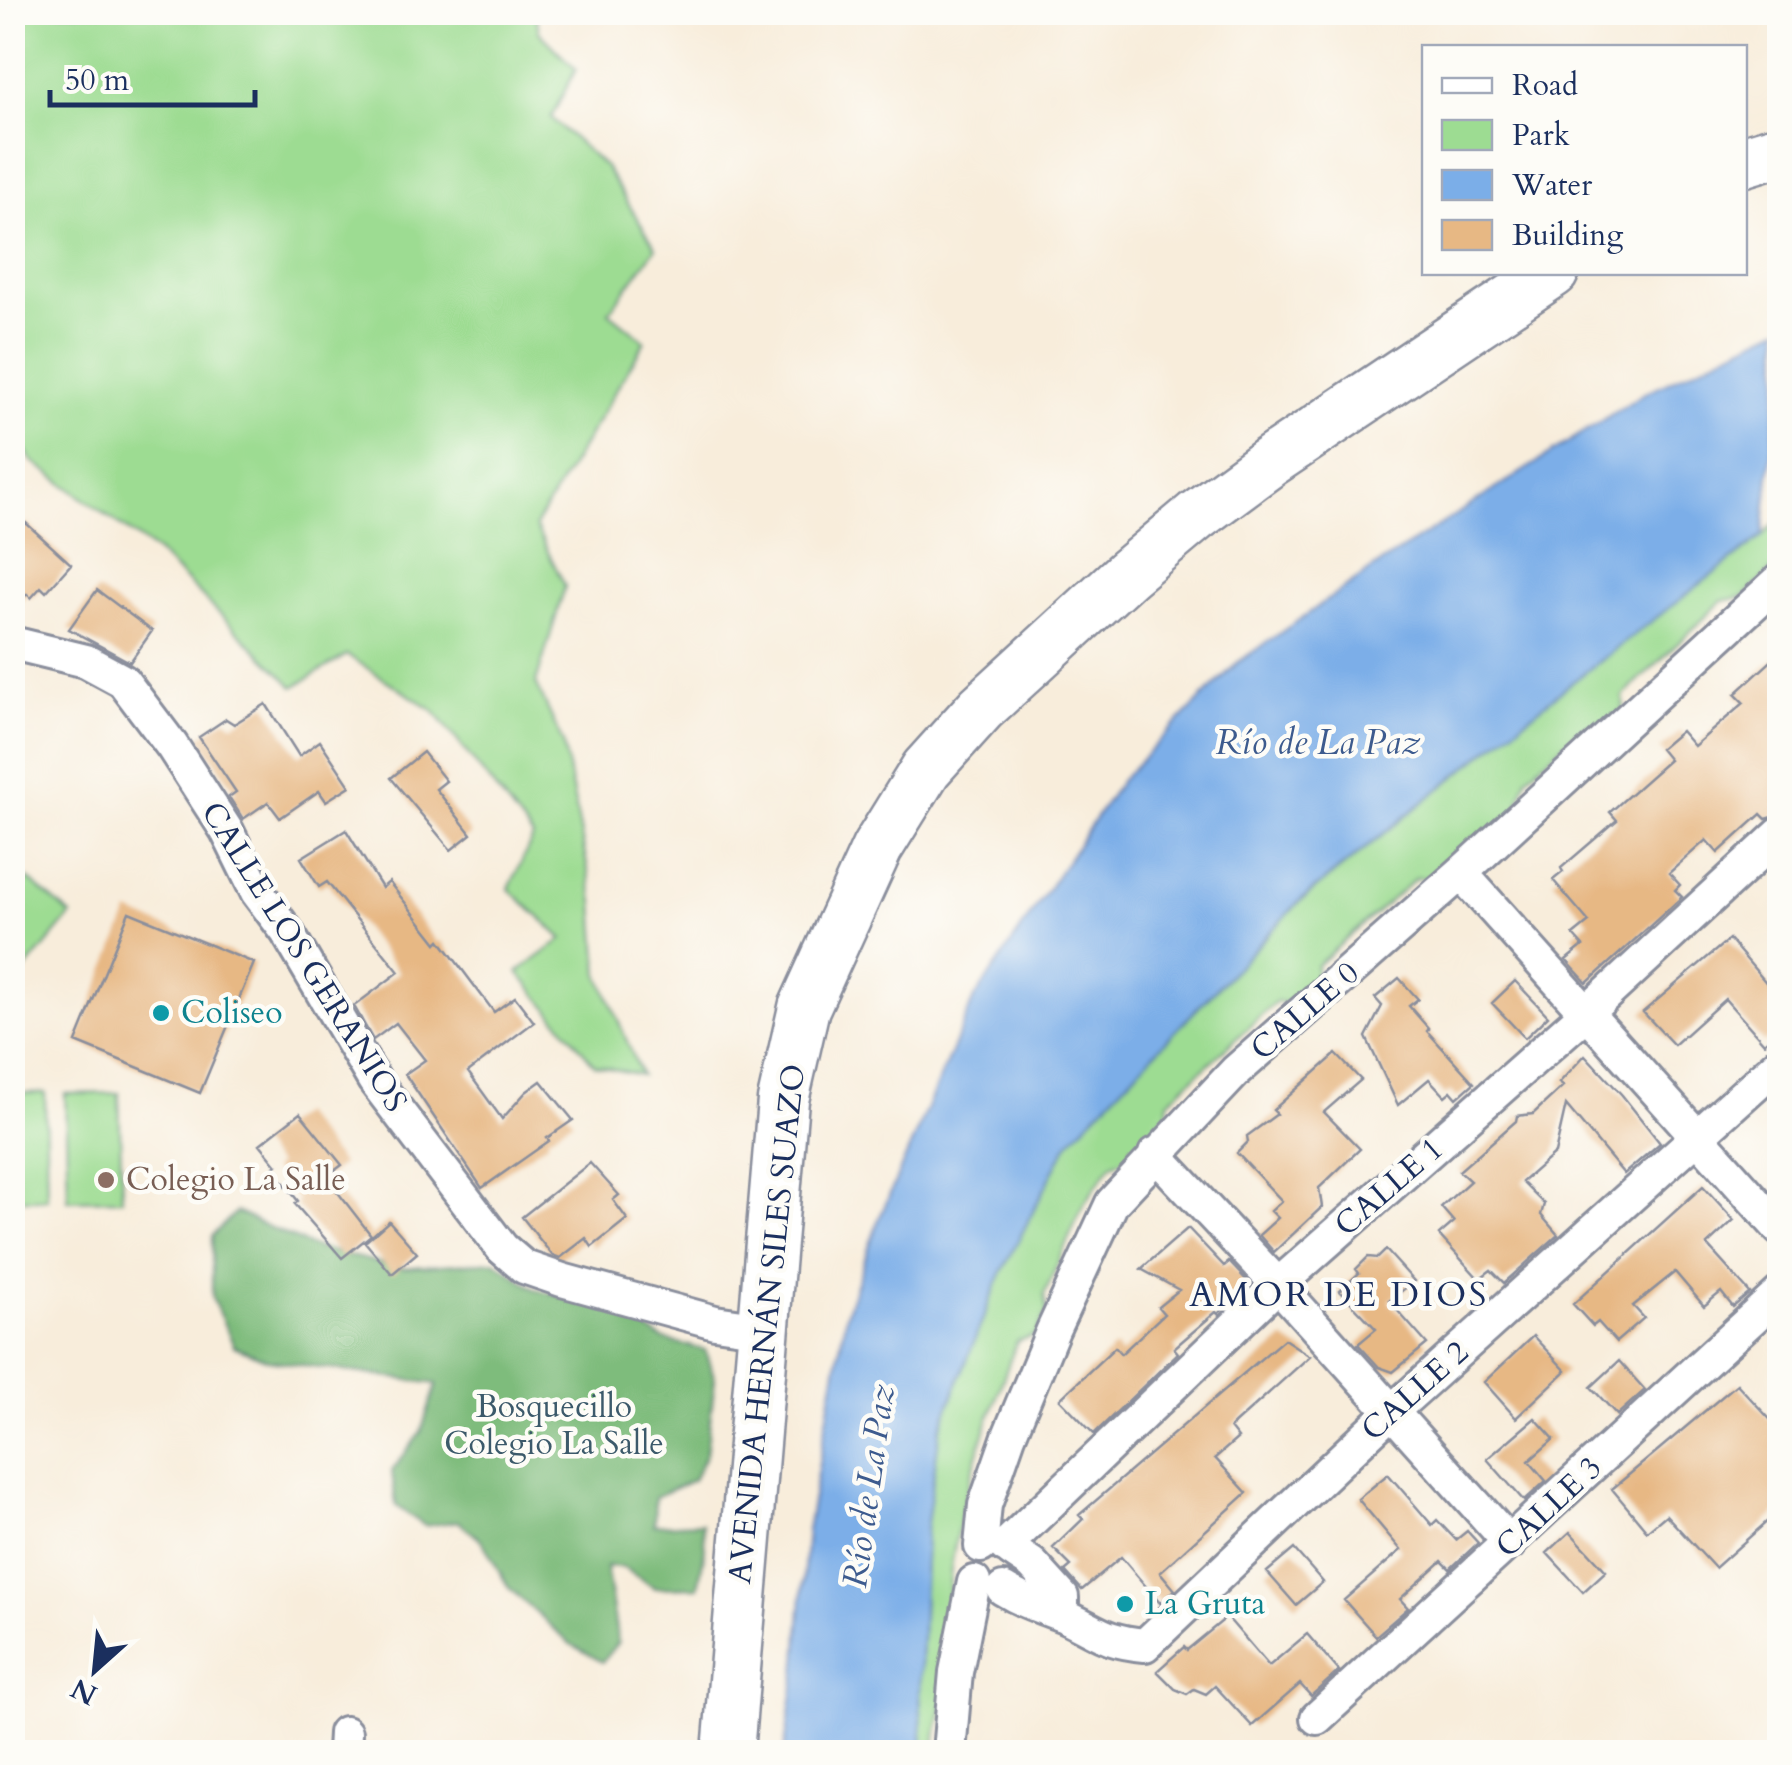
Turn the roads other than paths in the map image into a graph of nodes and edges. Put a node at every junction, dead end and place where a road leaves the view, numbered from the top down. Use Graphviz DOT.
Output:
graph roads {
  1 [pos="1780,150"];
  2 [pos="1747,160"];
  3 [pos="1549,275"];
  4 [pos="1773,598"];
  5 [pos="12,643"];
  6 [pos="1780,834"];
  7 [pos="1461,872"];
  8 [pos="1586,1013"];
  9 [pos="1780,1062"];
  10 [pos="1697,1137"];
  11 [pos="1155,1154"];
  12 [pos="1780,1230"];
  13 [pos="1278,1285"];
  14 [pos="1780,1293"];
  15 [pos="762,1329"];
  16 [pos="1391,1412"];
  17 [pos="1510,1543"];
  18 [pos="999,1547"];
  19 [pos="991,1587"];
  20 [pos="1062,1615"];
  21 [pos="1317,1718"];
  22 [pos="728,1752"];
  23 [pos="949,1752"];
  1 -- 2 [label="main road"];
  3 -- 15 [label="main road, AVENIDA HERNÁN SILES SUAZO"];
  4 -- 7 [label="street, CALLE 0"];
  5 -- 15 [label="street, CALLE LOS GERANIOS"];
  6 -- 8 [label="street, CALLE 1"];
  7 -- 8 [label="street"];
  7 -- 11 [label="street, CALLE 0"];
  8 -- 10 [label="street"];
  8 -- 13 [label="street, CALLE 1"];
  9 -- 10 [label="street, CALLE 2"];
  10 -- 12 [label="street"];
  10 -- 16 [label="street, CALLE 2"];
  11 -- 13 [label="street"];
  11 -- 18 [label="street, CALLE 0"];
  13 -- 16 [label="street"];
  13 -- 18 [label="street, CALLE 1"];
  14 -- 17 [label="street, CALLE 3"];
  15 -- 22 [label="main road, AVENIDA HERNÁN SILES SUAZO"];
  16 -- 17 [label="street"];
  16 -- 20 [label="street, CALLE 2"];
  17 -- 21 [label="street, CALLE 3"];
  18 -- 19 [label="street, CALLE 0"];
  18 -- 20 [label="street"];
  19 -- 20 [label="street"];
  19 -- 23 [label="street"];
}
